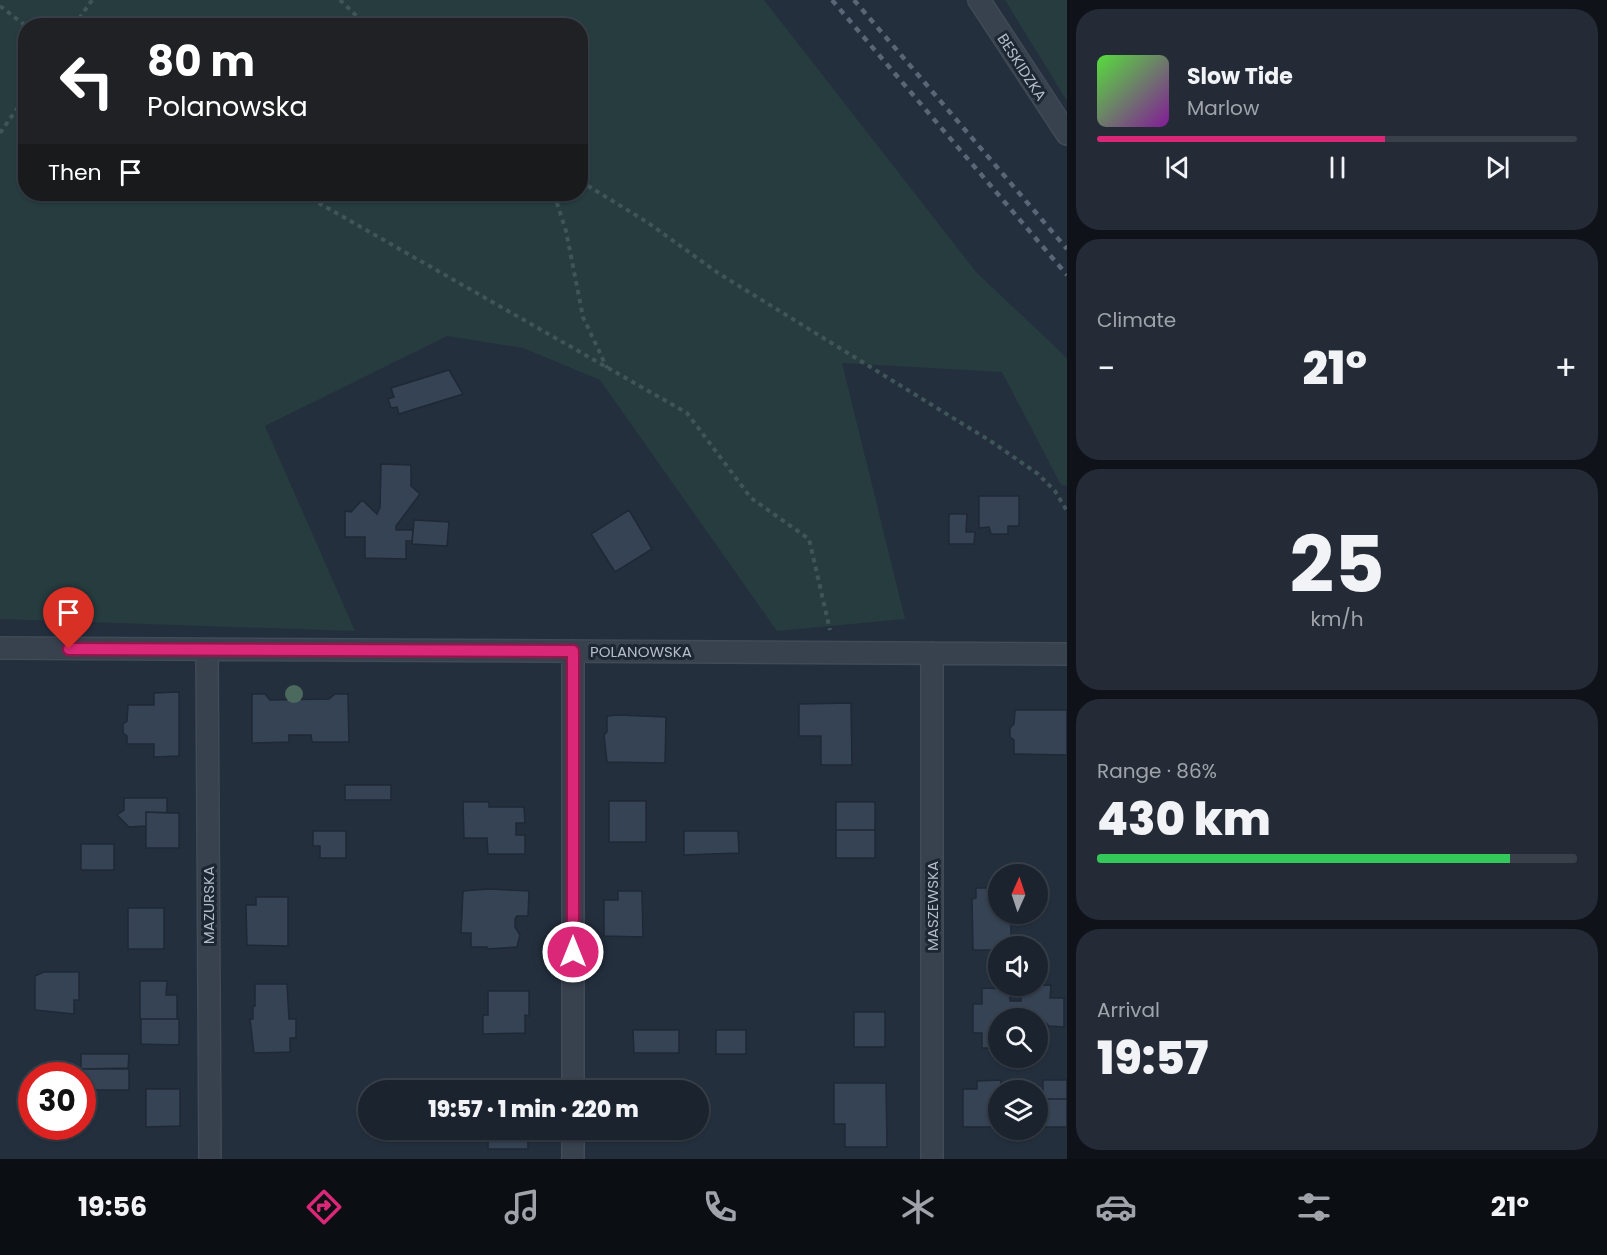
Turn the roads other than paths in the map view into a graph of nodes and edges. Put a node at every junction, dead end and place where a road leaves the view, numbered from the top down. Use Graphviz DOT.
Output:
graph roads {
  1 [pos="979,0"];
  2 [pos="1067,134"];
  3 [pos="0,648"];
  4 [pos="207,651"];
  5 [pos="573,651"];
  6 [pos="932,652"];
  7 [pos="1067,654"];
  8 [pos="573,1080"];
  9 [pos="573,1140"];
  10 [pos="210,1159"];
  11 [pos="573,1159"];
  12 [pos="932,1159"];
  1 -- 2 [label="street, BESKIDZKA"];
  3 -- 4 [label="street, POLANOWSKA"];
  4 -- 5 [label="street, POLANOWSKA"];
  4 -- 10 [label="street, MAZURSKA"];
  5 -- 6 [label="street, POLANOWSKA"];
  5 -- 8 [label="street"];
  6 -- 7 [label="street, POLANOWSKA"];
  6 -- 12 [label="street, MASZEWSKA"];
  9 -- 11 [label="street"];
}
